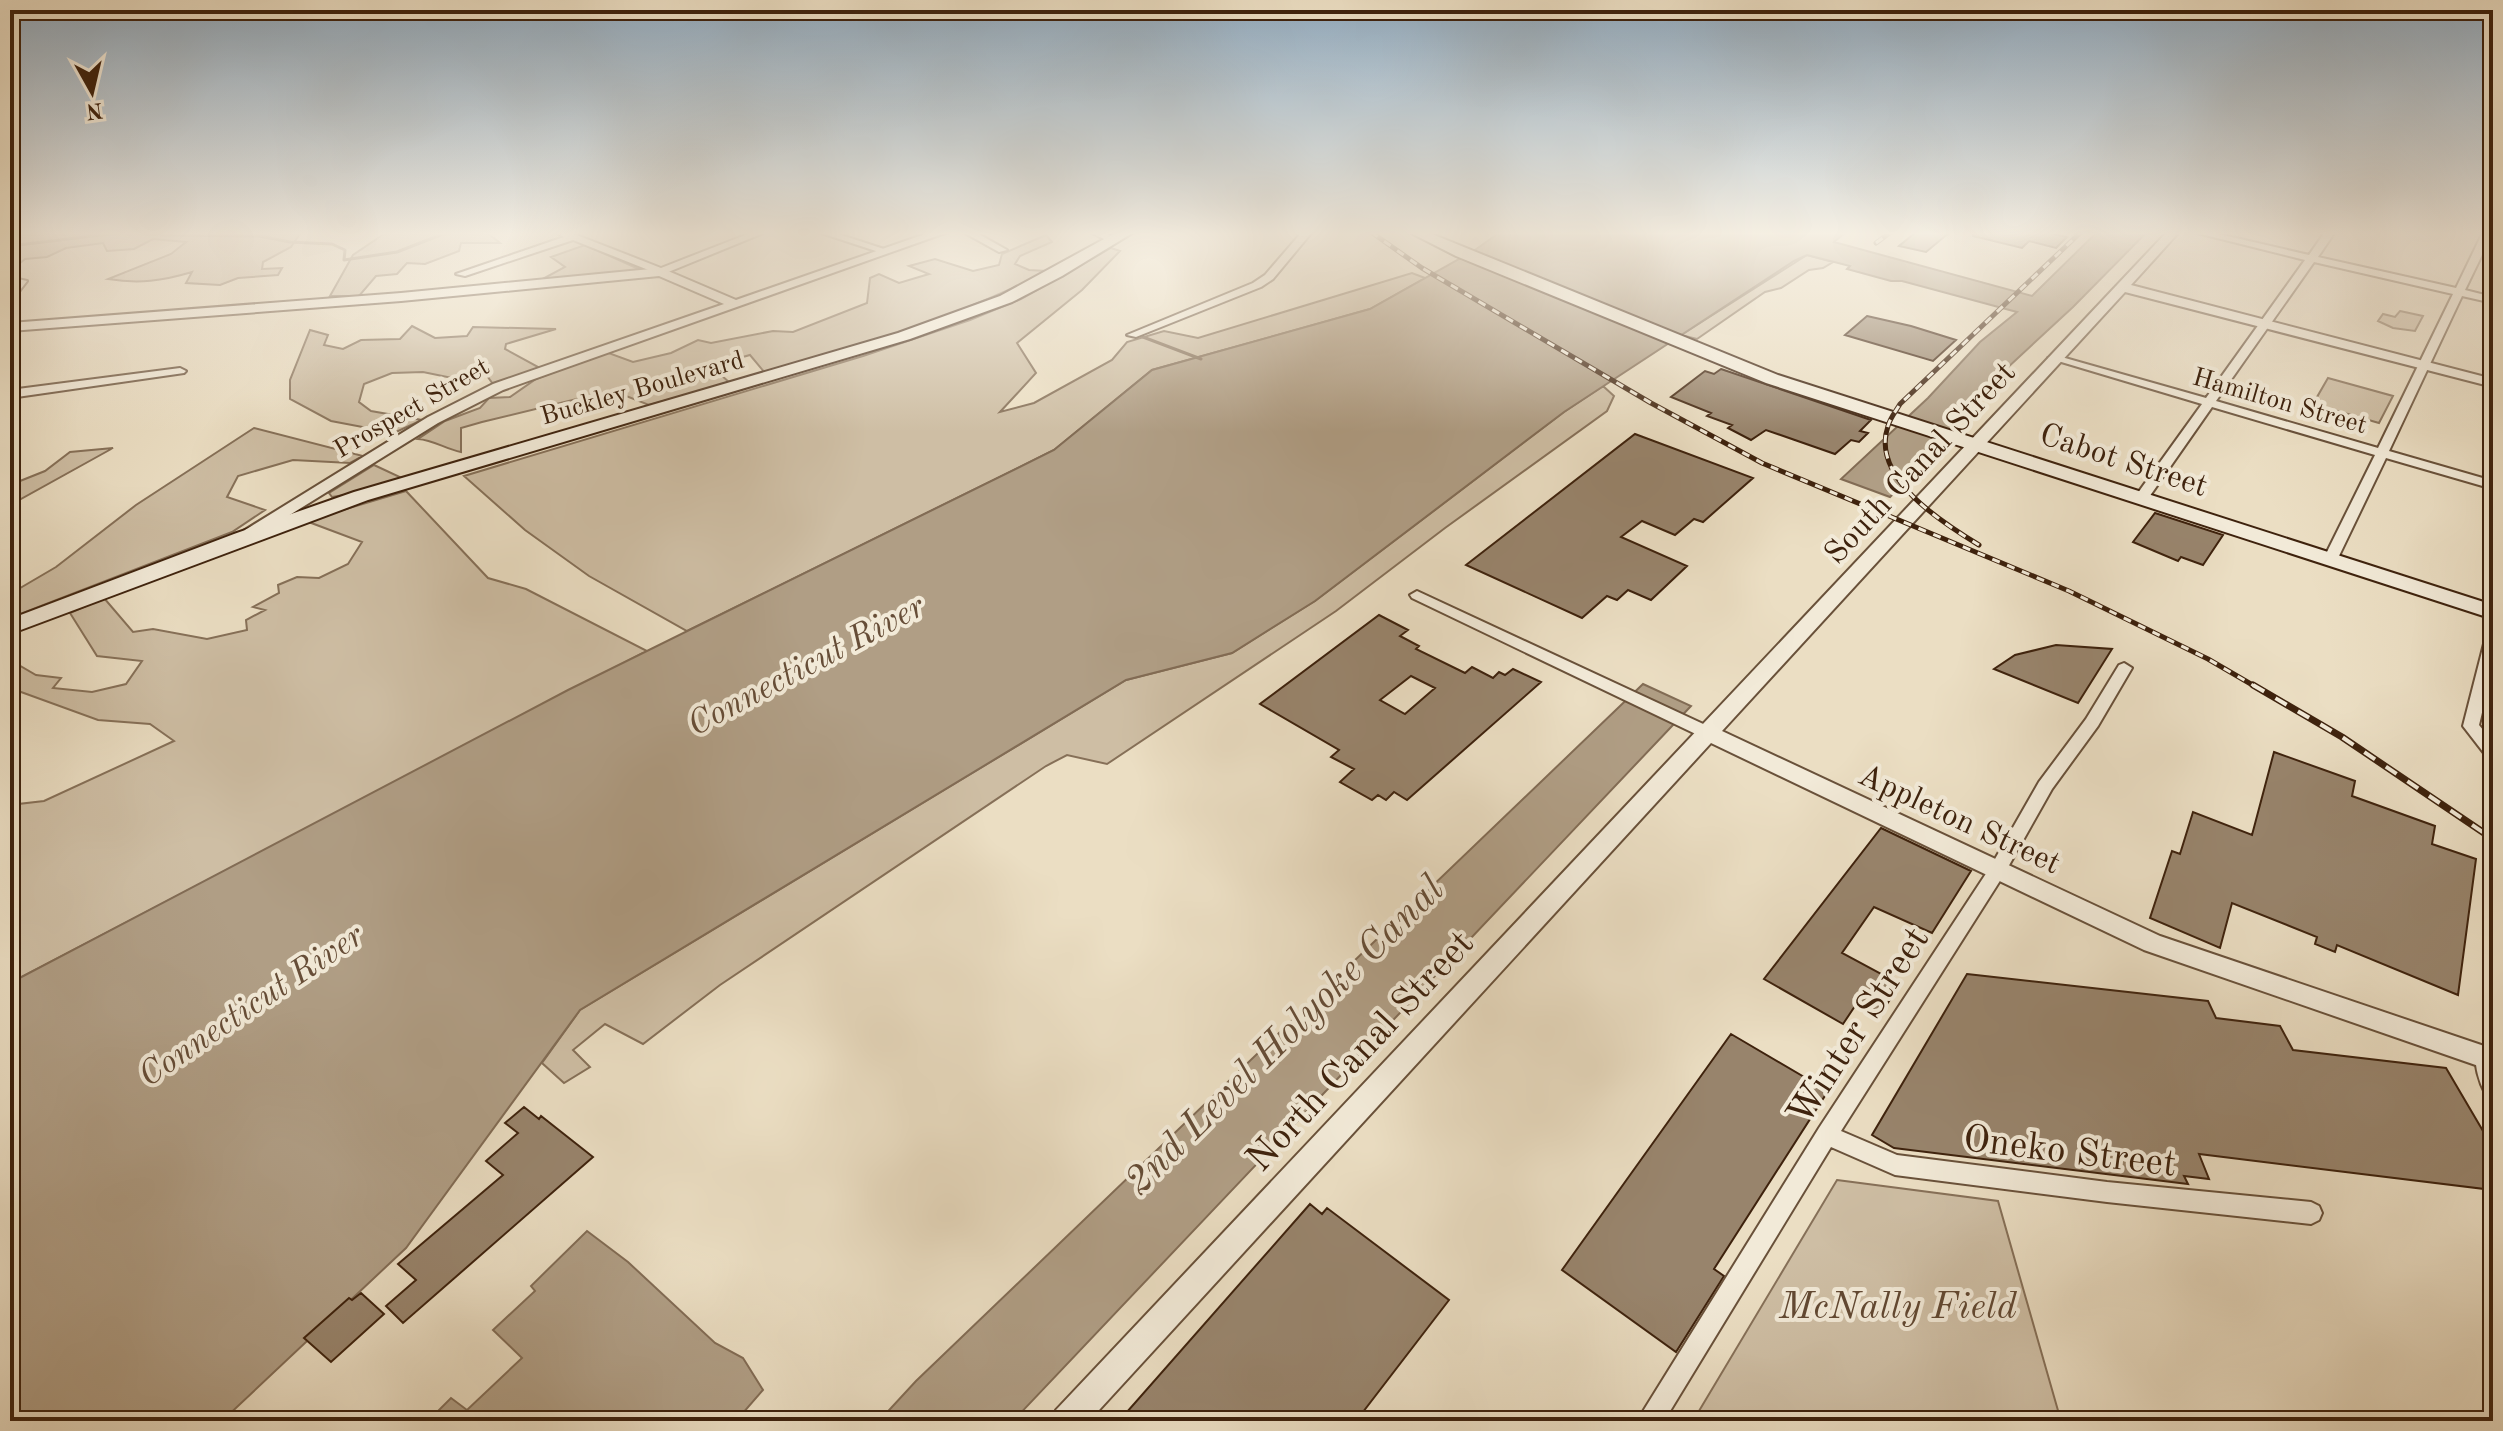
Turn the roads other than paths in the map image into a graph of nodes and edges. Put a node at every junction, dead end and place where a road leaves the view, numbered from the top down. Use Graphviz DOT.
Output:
graph roads {
  1 [pos="378,299"];
  2 [pos="723,299"];
  3 [pos="745,299"];
  4 [pos="1006,299"];
  5 [pos="1223,299"];
  6 [pos="1573,299"];
  7 [pos="2111,299"];
  8 [pos="2168,299"];
  9 [pos="2284,299"];
  10 [pos="2457,299"];
  11 [pos="733,303"];
  12 [pos="2266,324"];
  13 [pos="10,327"];
  14 [pos="1132,335"];
  15 [pos="2054,358"];
  16 [pos="2425,365"];
  17 [pos="180,371"];
  18 [pos="2493,383"];
  19 [pos="10,394"];
  20 [pos="2211,403"];
  21 [pos="1970,443"];
  22 [pos="2384,453"];
  23 [pos="2493,485"];
  24 [pos="2142,497"];
  25 [pos="251,534"];
  26 [pos="2331,558"];
  27 [pos="1417,595"];
  28 [pos="2493,612"];
  29 [pos="10,627"];
  30 [pos="2493,636"];
  31 [pos="2124,668"];
  32 [pos="1701,730"];
  33 [pos="2493,753"];
  34 [pos="1997,871"];
  35 [pos="2489,1058"];
  36 [pos="2493,1089"];
  37 [pos="1827,1135"];
  38 [pos="2311,1213"];
  39 [pos="1067,1421"];
  40 [pos="1650,1421"];
  1 -- 13 [label="street"];
  2 -- 11 [label="street"];
  3 -- 11 [label="street, Prospect Street"];
  4 -- 25 [label="main road, Buckley Boulevard"];
  5 -- 14 [label="street"];
  6 -- 21 [label="main road, Cabot Street"];
  7 -- 15 [label="street, South Canal Street"];
  8 -- 12 [label="street"];
  9 -- 12 [label="street"];
  10 -- 16 [label="street"];
  11 -- 25 [label="street, Prospect Street"];
  12 -- 16 [label="street"];
  12 -- 20 [label="street"];
  15 -- 20 [label="street, Hamilton Street"];
  15 -- 21 [label="street, South Canal Street"];
  16 -- 18 [label="street"];
  16 -- 22 [label="street"];
  17 -- 19 [label="street"];
  20 -- 22 [label="street, Hamilton Street"];
  20 -- 24 [label="street"];
  21 -- 24 [label="main road, Cabot Street"];
  21 -- 32 [label="street, South Canal Street"];
  22 -- 23 [label="street, Hamilton Street"];
  22 -- 26 [label="street"];
  24 -- 26 [label="main road, Cabot Street"];
  25 -- 29 [label="main road, Prospect Street"];
  26 -- 28 [label="main road, Cabot Street"];
  27 -- 32 [label="street, Appleton Street"];
  30 -- 33 [label="street"];
  31 -- 34 [label="street, Winter Street"];
  32 -- 34 [label="street, Appleton Street"];
  32 -- 39 [label="street, North Canal Street"];
  34 -- 35 [label="street, Appleton Street"];
  34 -- 37 [label="street, Winter Street"];
  35 -- 36 [label="street"];
  37 -- 38 [label="street, Oneko Street"];
  37 -- 40 [label="street, Winter Street"];
}
